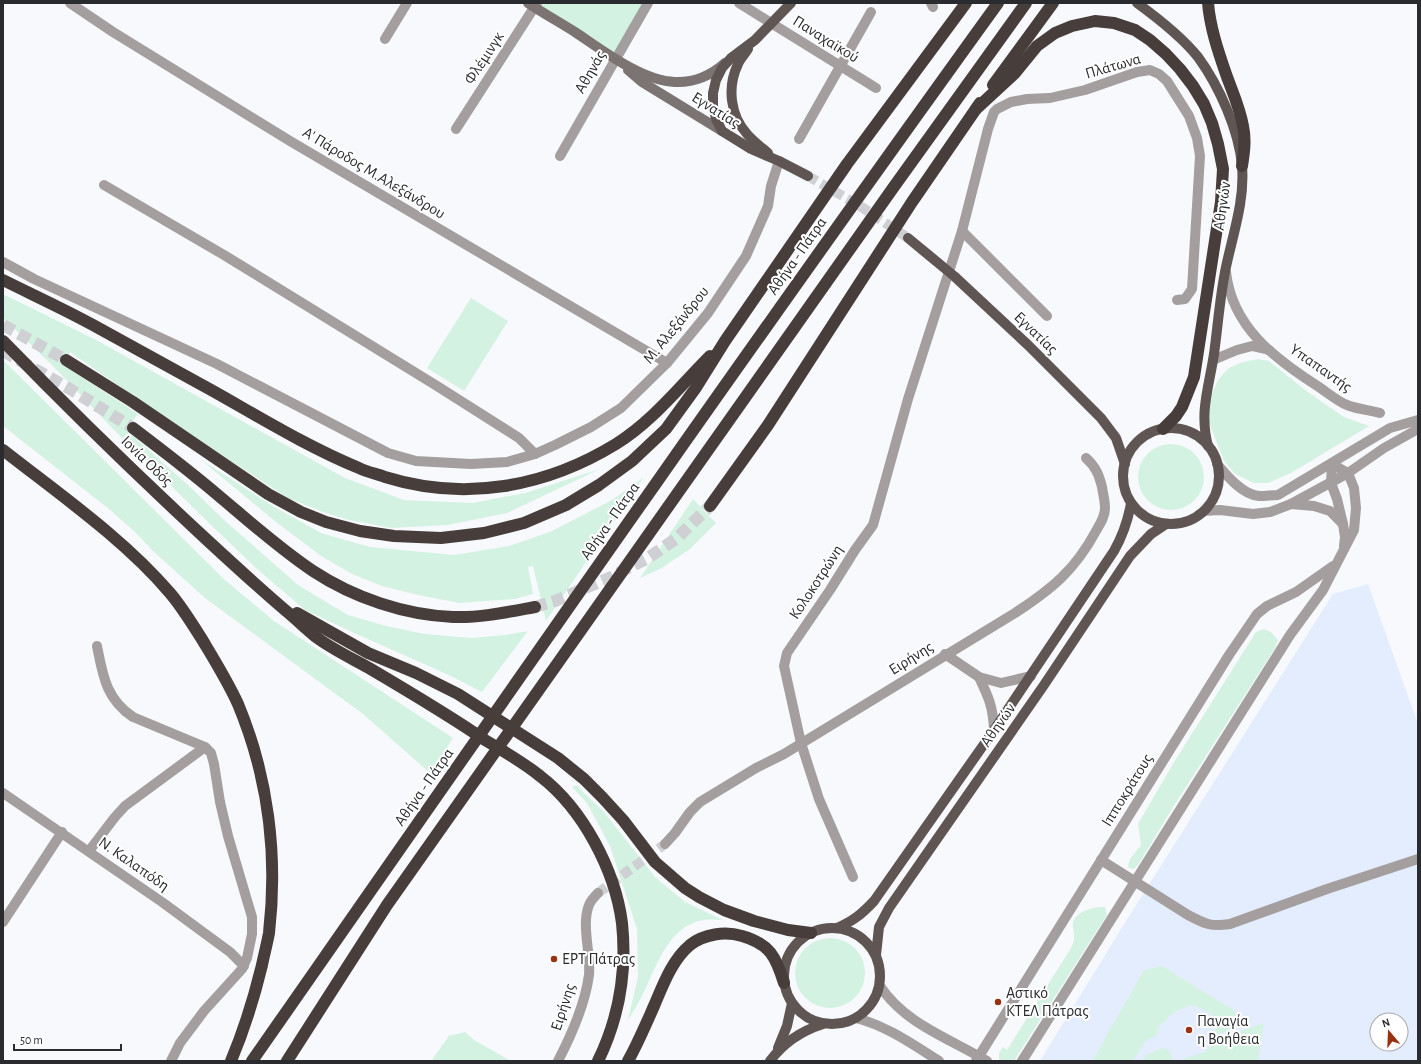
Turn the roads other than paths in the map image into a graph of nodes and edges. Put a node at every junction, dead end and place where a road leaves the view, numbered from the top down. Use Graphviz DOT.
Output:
graph roads {
  1 [pos="70,3"];
  2 [pos="407,3"];
  3 [pos="648,3"];
  4 [pos="740,3"];
  5 [pos="791,3"];
  6 [pos="966,3"];
  7 [pos="998,3"];
  8 [pos="1026,3"];
  9 [pos="1053,3"];
  10 [pos="1137,3"];
  11 [pos="1208,3"];
  12 [pos="533,4"];
  13 [pos="871,12"];
  14 [pos="772,22"];
  15 [pos="385,39"];
  16 [pos="755,40"];
  17 [pos="731,58"];
  18 [pos="615,59"];
  19 [pos="840,66"];
  20 [pos="876,88"];
  21 [pos="976,109"];
  22 [pos="456,128"];
  23 [pos="722,131"];
  24 [pos="799,139"];
  25 [pos="560,156"];
  26 [pos="779,162"];
  27 [pos="1242,166"];
  28 [pos="808,176"];
  29 [pos="104,185"];
  30 [pos="962,231"];
  31 [pos="908,238"];
  32 [pos="957,246"];
  33 [pos="3,262"];
  34 [pos="1226,268"];
  35 [pos="3,280"];
  36 [pos="1177,300"];
  37 [pos="1047,316"];
  38 [pos="3,341"];
  39 [pos="725,341"];
  40 [pos="1271,351"];
  41 [pos="66,360"];
  42 [pos="1213,360"];
  43 [pos="667,363"];
  44 [pos="1380,412"];
  45 [pos="1418,420"];
  46 [pos="133,428"];
  47 [pos="1163,429"];
  48 [pos="1418,429"];
  49 [pos="1208,446"];
  50 [pos="3,450"];
  51 [pos="535,454"];
  52 [pos="1086,458"];
  53 [pos="1125,464"];
  54 [pos="1217,464"];
  55 [pos="1332,464"];
  56 [pos="1348,473"];
  57 [pos="1331,483"];
  58 [pos="1131,503"];
  59 [pos="1291,504"];
  60 [pos="710,506"];
  61 [pos="1204,511"];
  62 [pos="1166,524"];
  63 [pos="1343,524"];
  64 [pos="1344,548"];
  65 [pos="1335,565"];
  66 [pos="273,600"];
  67 [pos="535,607"];
  68 [pos="97,646"];
  69 [pos="945,654"];
  70 [pos="1031,676"];
  71 [pos="978,677"];
  72 [pos="994,730"];
  73 [pos="800,743"];
  74 [pos="205,747"];
  75 [pos="3,793"];
  76 [pos="62,832"];
  77 [pos="665,844"];
  78 [pos="89,850"];
  79 [pos="1418,859"];
  80 [pos="1101,860"];
  81 [pos="853,877"];
  82 [pos="1135,881"];
  83 [pos="598,893"];
  84 [pos="3,922"];
  85 [pos="837,928"];
  86 [pos="811,932"];
  87 [pos="876,955"];
  88 [pos="244,966"];
  89 [pos="784,983"];
  90 [pos="880,986"];
  91 [pos="792,1003"];
  92 [pos="856,1018"];
  93 [pos="823,1024"];
  94 [pos="772,1059"];
  95 [pos="980,1059"];
  96 [pos="171,1061"];
  97 [pos="231,1061"];
  98 [pos="252,1061"];
  99 [pos="287,1061"];
  100 [pos="558,1061"];
  101 [pos="598,1061"];
  102 [pos="628,1061"];
  103 [pos="939,1061"];
  104 [pos="1022,1061"];
  1 -- 43 [label="street, Α' Πάροδος Μ.Αλεξάνδρου"];
  2 -- 15 [label="street"];
  3 -- 18 [label="street, Αθηνάς"];
  4 -- 14 [label="street, Παναχαϊκού"];
  5 -- 14 [label="main road"];
  6 -- 39 [label="highway"];
  7 -- 98 [label="highway, Αθήνα - Πάτρα"];
  8 -- 99 [label="highway"];
  9 -- 21 [label="highway"];
  10 -- 27 [label="main road, Αθηνών"];
  11 -- 27 [label="highway"];
  12 -- 18 [label="main road, Εγνατίας"];
  12 -- 22 [label="street, Φλέμινγκ"];
  13 -- 19 [label="street"];
  14 -- 16 [label="main road"];
  14 -- 19 [label="street, Παναχαϊκού"];
  16 -- 17 [label="main road"];
  16 -- 26 [label="main road"];
  17 -- 18 [label="main road, Εγνατίας"];
  17 -- 23 [label="main road"];
  18 -- 23 [label="main road, Εγνατίας"];
  18 -- 25 [label="street, Αθηνάς"];
  19 -- 20 [label="street, Παναχαϊκού"];
  19 -- 24 [label="street"];
  21 -- 47 [label="highway"];
  21 -- 60 [label="highway"];
  23 -- 26 [label="main road, Εγνατίας"];
  26 -- 28 [label="main road, Εγνατίας"];
  26 -- 43 [label="street, Μ. Αλεξάνδρου"];
  27 -- 34 [label="main road, Αθηνών"];
  29 -- 51 [label="street"];
  30 -- 32 [label="street, Πλάτωνα"];
  30 -- 36 [label="street, Πλάτωνα"];
  30 -- 37 [label="street"];
  31 -- 53 [label="main road, Εγνατίας"];
  32 -- 73 [label="street, Κολοκοτρώνη"];
  33 -- 51 [label="street, Μ. Αλεξάνδρου"];
  34 -- 40 [label="street, Υπαπαντής"];
  34 -- 42 [label="main road, Αθηνών"];
  35 -- 39 [label="highway"];
  38 -- 66 [label="highway, Ιονία Οδός"];
  39 -- 41 [label="highway"];
  40 -- 42 [label="street"];
  40 -- 44 [label="street, Υπαπαντής"];
  42 -- 49 [label="main road, Αθηνών"];
  43 -- 51 [label="street, Μ. Αλεξάνδρου"];
  45 -- 55 [label="street"];
  46 -- 67 [label="highway"];
  47 -- 49 [label="main road, Αθηνών"];
  47 -- 53 [label="main road, Αθηνών"];
  48 -- 56 [label="street"];
  49 -- 54 [label="main road, Αθηνών"];
  50 -- 97 [label="highway"];
  52 -- 69 [label="street, Ειρήνης"];
  53 -- 58 [label="main road, Αθηνών"];
  54 -- 55 [label="street"];
  54 -- 61 [label="main road, Αθηνών"];
  55 -- 56 [label="street"];
  55 -- 57 [label="street"];
  56 -- 57 [label="street"];
  56 -- 64 [label="street, Ιπποκράτους"];
  57 -- 59 [label="street"];
  57 -- 63 [label="street, Ιπποκράτους"];
  58 -- 62 [label="main road, Αθηνών"];
  58 -- 70 [label="main road, Αθηνών"];
  59 -- 61 [label="street"];
  59 -- 63 [label="street"];
  61 -- 62 [label="main road, Αθηνών"];
  62 -- 87 [label="main road, Αθηνών"];
  63 -- 64 [label="street, Ιπποκράτους"];
  64 -- 65 [label="street, Ιπποκράτους"];
  65 -- 80 [label="street, Ιπποκράτους"];
  65 -- 82 [label="street, Ιπποκράτους"];
  66 -- 86 [label="highway"];
  66 -- 101 [label="highway"];
  68 -- 74 [label="street"];
  69 -- 71 [label="street"];
  69 -- 73 [label="street, Ειρήνης"];
  70 -- 71 [label="street"];
  70 -- 72 [label="main road, Αθηνών"];
  71 -- 72 [label="street"];
  72 -- 85 [label="main road, Αθηνών"];
  73 -- 77 [label="street, Ειρήνης"];
  73 -- 81 [label="street, Κολοκοτρώνη"];
  74 -- 78 [label="street"];
  74 -- 88 [label="street"];
  75 -- 76 [label="street, Ν. Καλαπόδη"];
  76 -- 78 [label="street, Ν. Καλαπόδη"];
  76 -- 84 [label="street"];
  78 -- 88 [label="street, Ν. Καλαπόδη"];
  79 -- 82 [label="street"];
  80 -- 82 [label="street"];
  80 -- 95 [label="street, Ιπποκράτους"];
  82 -- 104 [label="street, Ιπποκράτους"];
  83 -- 100 [label="street, Ειρήνης"];
  85 -- 86 [label="main road, Αθηνών"];
  85 -- 87 [label="main road, Αθηνών"];
  86 -- 89 [label="main road, Αθηνών"];
  87 -- 90 [label="main road, Αθηνών"];
  88 -- 96 [label="street"];
  89 -- 91 [label="main road, Αθηνών"];
  89 -- 102 [label="highway"];
  90 -- 92 [label="main road, Αθηνών"];
  90 -- 95 [label="street"];
  91 -- 93 [label="main road, Αθηνών"];
  91 -- 94 [label="main road, Αθηνών"];
  92 -- 93 [label="main road, Αθηνών"];
  92 -- 103 [label="street"];
  93 -- 94 [label="main road, Αθηνών"];
}
